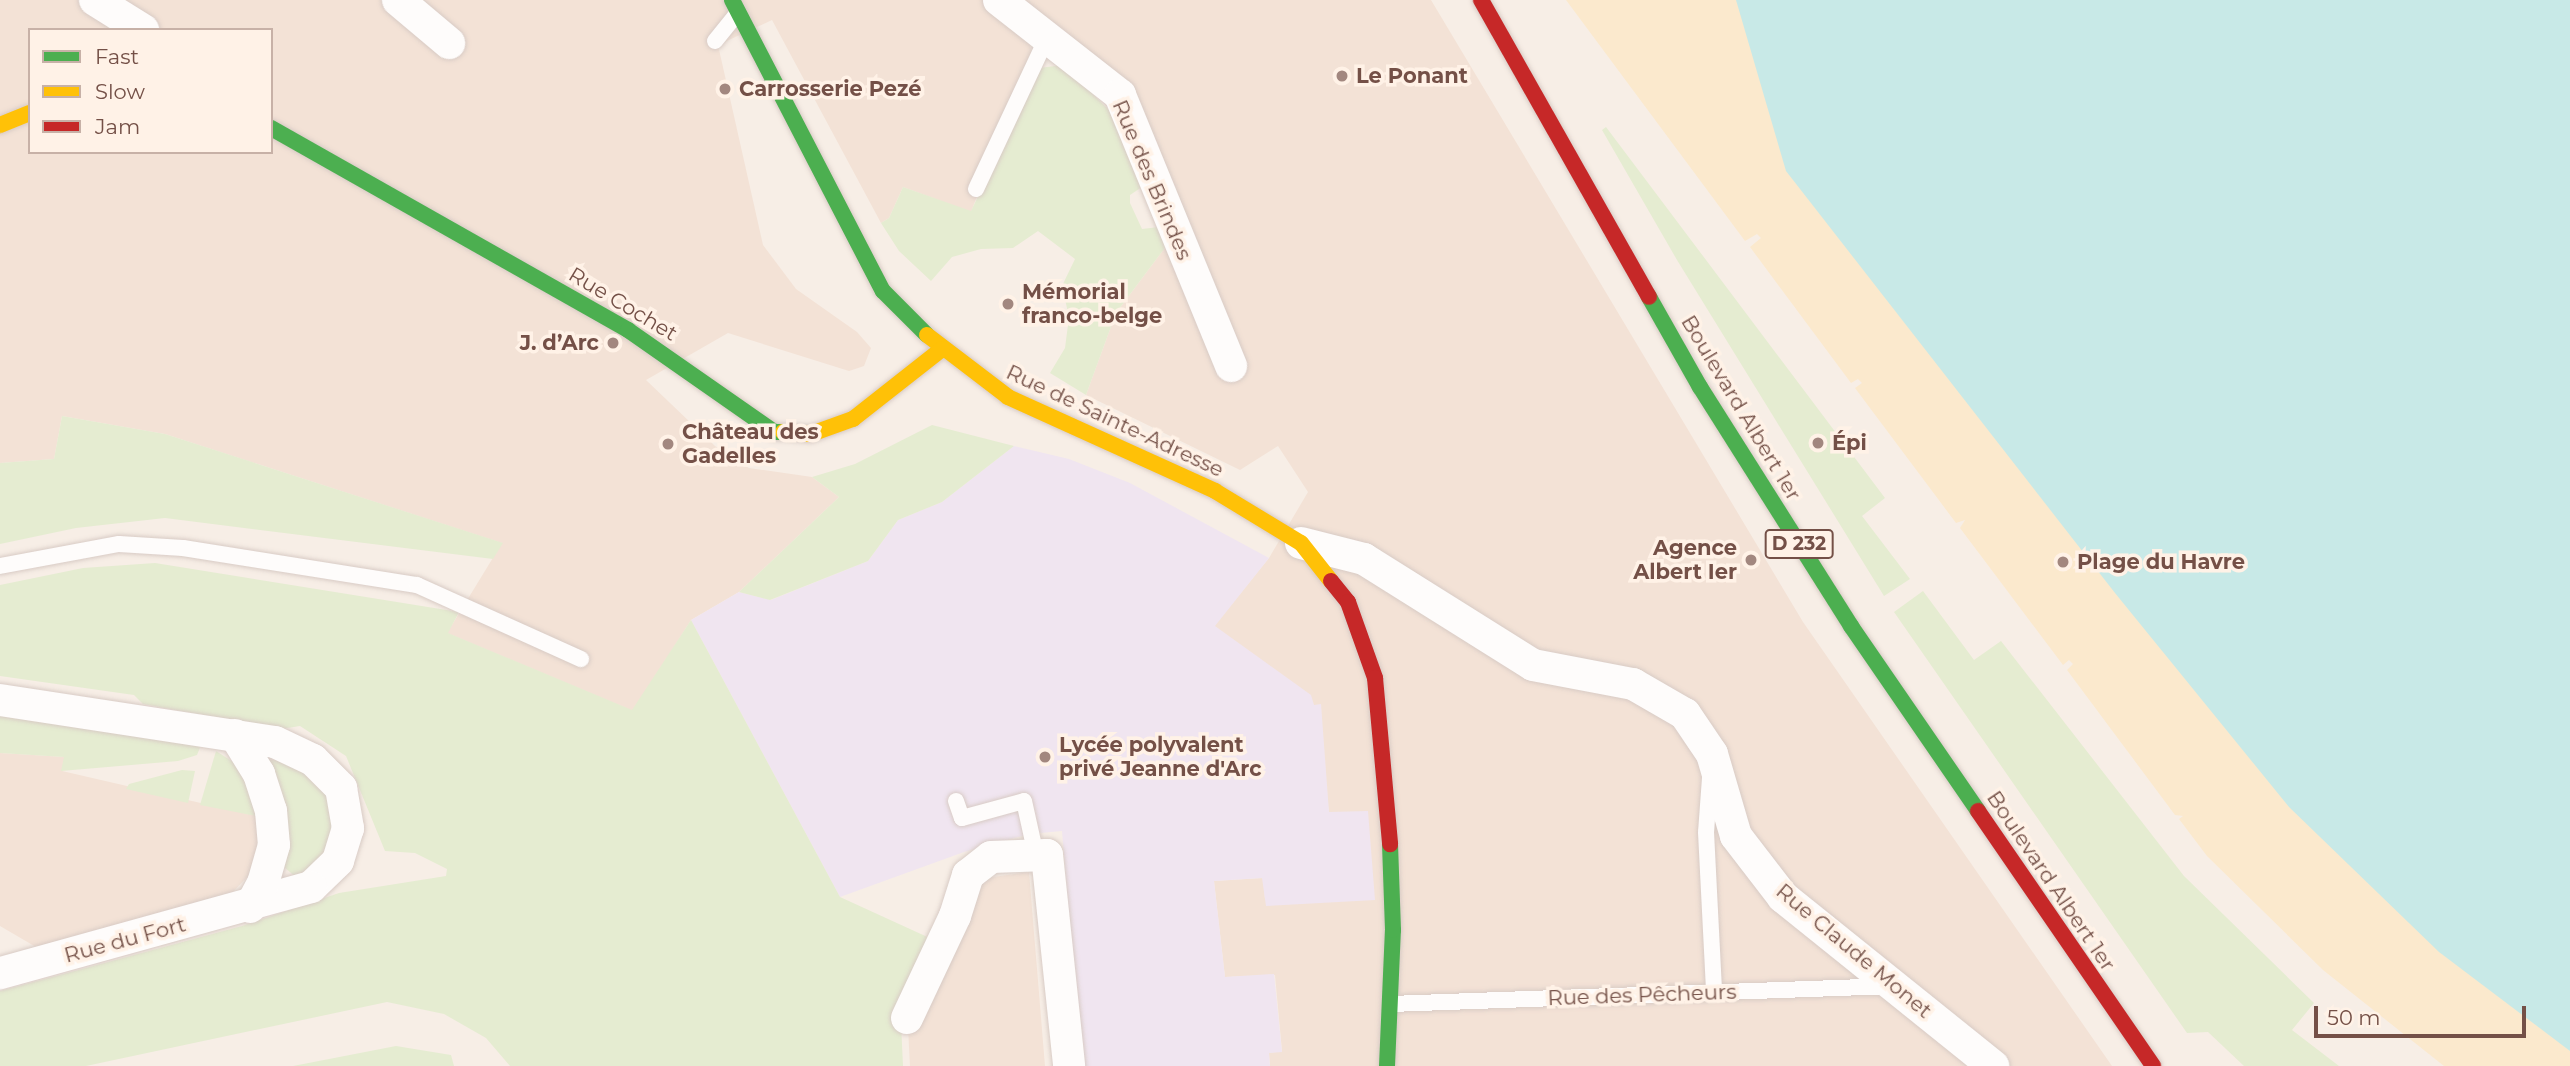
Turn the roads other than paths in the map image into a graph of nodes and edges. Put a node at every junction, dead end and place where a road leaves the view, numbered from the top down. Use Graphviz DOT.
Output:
graph roads {
  1 [pos="95,0"];
  2 [pos="398,0"];
  3 [pos="999,0"];
  4 [pos="1481,0"];
  5 [pos="735,6"];
  6 [pos="140,28"];
  7 [pos="1048,35"];
  8 [pos="715,41"];
  9 [pos="449,43"];
  10 [pos="28,114"];
  11 [pos="0,125"];
  12 [pos="273,129"];
  13 [pos="976,189"];
  14 [pos="942,349"];
  15 [pos="1231,366"];
  16 [pos="1301,543"];
  17 [pos="0,566"];
  18 [pos="581,659"];
  19 [pos="0,700"];
  20 [pos="235,736"];
  21 [pos="1712,754"];
  22 [pos="956,801"];
  23 [pos="1036,855"];
  24 [pos="250,907"];
  25 [pos="0,973"];
  26 [pos="1893,986"];
  27 [pos="1714,992"];
  28 [pos="1390,1004"];
  29 [pos="907,1018"];
  30 [pos="1987,1064"];
  31 [pos="1069,1066"];
  32 [pos="1387,1066"];
  33 [pos="2153,1066"];
  1 -- 6 [label="street"];
  2 -- 9 [label="street"];
  3 -- 7 [label="street, Rue des Brindes"];
  4 -- 33 [label="main road, Boulevard Albert 1er / D 232"];
  5 -- 8 [label="lane"];
  5 -- 14 [label="main road, Rue de Sainte-Adresse"];
  7 -- 13 [label="lane"];
  7 -- 15 [label="street, Rue des Brindes"];
  10 -- 11 [label="main road"];
  12 -- 14 [label="main road, Rue Cochet"];
  14 -- 16 [label="main road, Rue de Sainte-Adresse"];
  16 -- 21 [label="street, Rue Claude Monet"];
  16 -- 28 [label="main road"];
  17 -- 18 [label="lane"];
  19 -- 20 [label="street, Rue du Fort"];
  20 -- 24 [label="street"];
  20 -- 24 [label="street, Rue du Fort"];
  21 -- 26 [label="street, Rue Claude Monet"];
  21 -- 27 [label="lane"];
  22 -- 23 [label="lane"];
  23 -- 29 [label="street"];
  23 -- 31 [label="street"];
  24 -- 25 [label="street, Rue du Fort"];
  26 -- 27 [label="lane, Rue des Pêcheurs"];
  26 -- 30 [label="street, Rue Claude Monet"];
  27 -- 28 [label="lane, Rue des Pêcheurs"];
  28 -- 32 [label="main road"];
}
